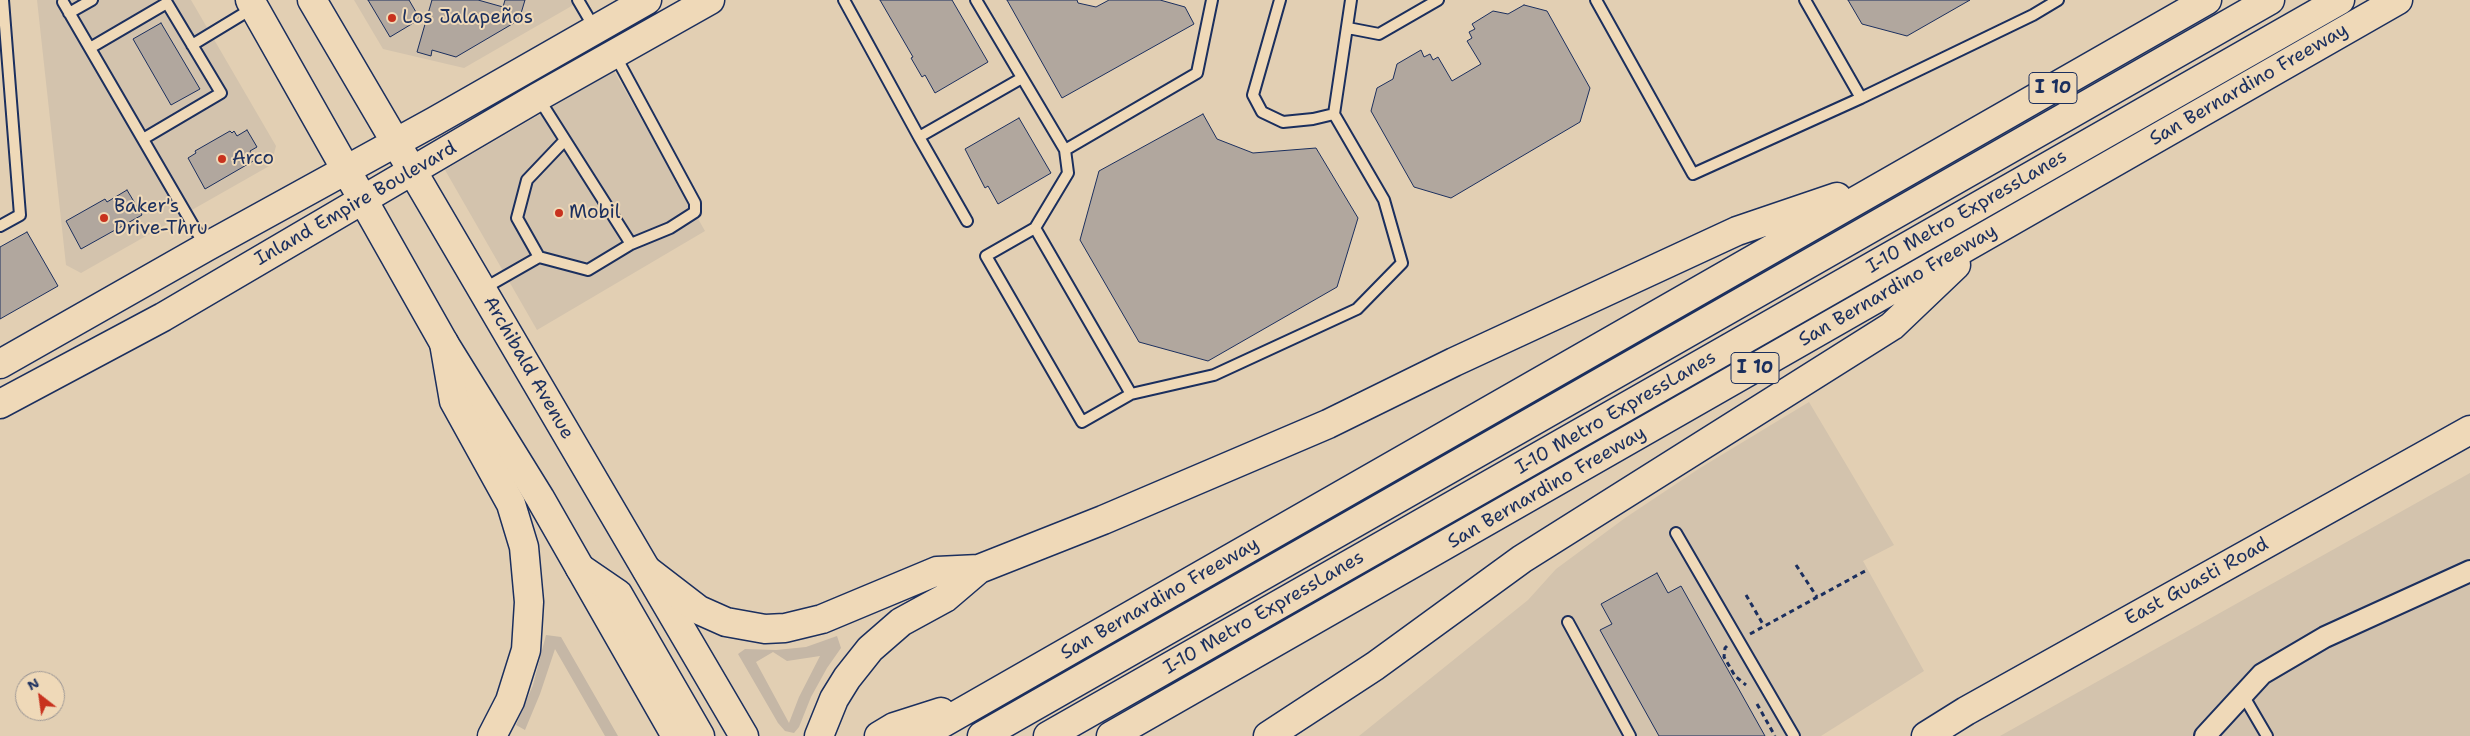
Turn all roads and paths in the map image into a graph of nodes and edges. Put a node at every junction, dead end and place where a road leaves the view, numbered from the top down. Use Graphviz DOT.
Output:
graph roads {
  1 [pos="2,0"];
  2 [pos="92,0"];
  3 [pos="312,0"];
  4 [pos="578,0"];
  5 [pos="646,0"];
  6 [pos="710,0"];
  7 [pos="844,0"];
  8 [pos="976,0"];
  9 [pos="1212,0"];
  10 [pos="1280,0"];
  11 [pos="1351,0"];
  12 [pos="1438,0"];
  13 [pos="1596,0"];
  14 [pos="1806,0"];
  15 [pos="2058,0"];
  16 [pos="2207,0"];
  17 [pos="2270,0"];
  18 [pos="2340,0"];
  19 [pos="2398,0"];
  20 [pos="63,2"];
  21 [pos="252,4"];
  22 [pos="70,13"];
  23 [pos="1348,28"];
  24 [pos="596,30"];
  25 [pos="192,45"];
  26 [pos="90,48"];
  27 [pos="614,54"];
  28 [pos="1022,78"];
  29 [pos="538,97"];
  30 [pos="1861,98"];
  31 [pos="1334,114"];
  32 [pos="919,137"];
  33 [pos="143,139"];
  34 [pos="565,140"];
  35 [pos="395,142"];
  36 [pos="1066,150"];
  37 [pos="347,169"];
  38 [pos="412,170"];
  39 [pos="1900,175"];
  40 [pos="364,199"];
  41 [pos="967,221"];
  42 [pos="0,226"];
  43 [pos="1034,228"];
  44 [pos="1984,238"];
  45 [pos="631,244"];
  46 [pos="206,247"];
  47 [pos="539,257"];
  48 [pos="482,290"];
  49 [pos="444,343"];
  50 [pos="0,364"];
  51 [pos="1131,394"];
  52 [pos="0,404"];
  53 [pos="2470,430"];
  54 [pos="1676,533"];
  55 [pos="1796,565"];
  56 [pos="580,568"];
  57 [pos="979,569"];
  58 [pos="647,570"];
  59 [pos="1865,571"];
  60 [pos="2470,571"];
  61 [pos="1746,595"];
  62 [pos="1817,597"];
  63 [pos="1568,622"];
  64 [pos="1764,626"];
  65 [pos="1738,640"];
  66 [pos="1750,691"];
  67 [pos="2243,694"];
  68 [pos="992,695"];
  69 [pos="1754,698"];
  70 [pos="492,736"];
  71 [pos="676,736"];
  72 [pos="700,736"];
  73 [pos="744,736"];
  74 [pos="819,736"];
  75 [pos="879,736"];
  76 [pos="920,736"];
  77 [pos="982,736"];
  78 [pos="1048,736"];
  79 [pos="1111,736"];
  80 [pos="1268,736"];
  81 [pos="1630,736"];
  82 [pos="1775,736"];
  83 [pos="1794,736"];
  84 [pos="1926,736"];
  85 [pos="2205,736"];
  86 [pos="2267,736"];
  1 -- 42 [label="lane"];
  2 -- 22 [label="lane"];
  3 -- 35 [label="main road, Archibald Avenue"];
  4 -- 24 [label="lane"];
  5 -- 24 [label="main road, Inland Empire Boulevard"];
  6 -- 27 [label="main road, Inland Empire Boulevard"];
  7 -- 32 [label="lane"];
  8 -- 28 [label="lane"];
  9 -- 36 [label="lane"];
  10 -- 31 [label="lane"];
  11 -- 23 [label="lane"];
  12 -- 23 [label="lane"];
  13 -- 30 [label="lane"];
  14 -- 30 [label="lane"];
  15 -- 30 [label="lane"];
  16 -- 39 [label="main road, San Bernardino Freeway / I 10"];
  17 -- 77 [label="main road, I-10 Metro ExpressLanes"];
  18 -- 78 [label="main road, I-10 Metro ExpressLanes"];
  19 -- 44 [label="main road, San Bernardino Freeway / I 10"];
  20 -- 22 [label="lane"];
  21 -- 25 [label="lane"];
  21 -- 37 [label="main road"];
  22 -- 26 [label="lane"];
  23 -- 31 [label="lane"];
  24 -- 35 [label="main road, Inland Empire Boulevard"];
  25 -- 26 [label="lane"];
  25 -- 33 [label="lane"];
  26 -- 33 [label="lane"];
  27 -- 29 [label="main road, Inland Empire Boulevard"];
  27 -- 45 [label="lane"];
  28 -- 32 [label="lane"];
  28 -- 36 [label="lane"];
  29 -- 34 [label="lane"];
  29 -- 38 [label="main road, Inland Empire Boulevard"];
  31 -- 51 [label="lane"];
  32 -- 41 [label="lane"];
  33 -- 46 [label="lane"];
  34 -- 45 [label="lane"];
  34 -- 47 [label="lane"];
  35 -- 37 [label="main road, Inland Empire Boulevard"];
  35 -- 38 [label="main road, Archibald Avenue"];
  36 -- 43 [label="lane"];
  37 -- 40 [label="main road"];
  37 -- 46 [label="main road, Inland Empire Boulevard"];
  38 -- 40 [label="main road, Inland Empire Boulevard"];
  38 -- 48 [label="main road, Archibald Avenue"];
  39 -- 57 [label="main road"];
  39 -- 68 [label="main road, San Bernardino Freeway / I 10"];
  40 -- 49 [label="main road"];
  40 -- 52 [label="main road, Inland Empire Boulevard"];
  43 -- 51 [label="lane"];
  43 -- 51 [label="lane"];
  44 -- 79 [label="main road, San Bernardino Freeway / I 10"];
  44 -- 80 [label="main road"];
  45 -- 47 [label="lane"];
  46 -- 50 [label="main road, Inland Empire Boulevard"];
  47 -- 48 [label="lane"];
  48 -- 58 [label="main road, Archibald Avenue"];
  49 -- 56 [label="main road"];
  49 -- 70 [label="main road"];
  53 -- 84 [label="main road, East Guasti Road"];
  54 -- 65 [label="lane"];
  55 -- 62 [label="path"];
  56 -- 71 [label="main road"];
  56 -- 72 [label="main road"];
  57 -- 58 [label="main road"];
  57 -- 74 [label="main road"];
  58 -- 73 [label="main road, Archibald Avenue"];
  59 -- 62 [label="path"];
  60 -- 67 [label="street"];
  61 -- 64 [label="path"];
  62 -- 64 [label="path"];
  63 -- 81 [label="lane"];
  64 -- 65 [label="path"];
  65 -- 66 [label="path"];
  65 -- 83 [label="lane"];
  67 -- 85 [label="street"];
  67 -- 86 [label="lane"];
  68 -- 75 [label="main road"];
  68 -- 76 [label="main road, San Bernardino Freeway / I 10"];
  69 -- 82 [label="path"];
}
